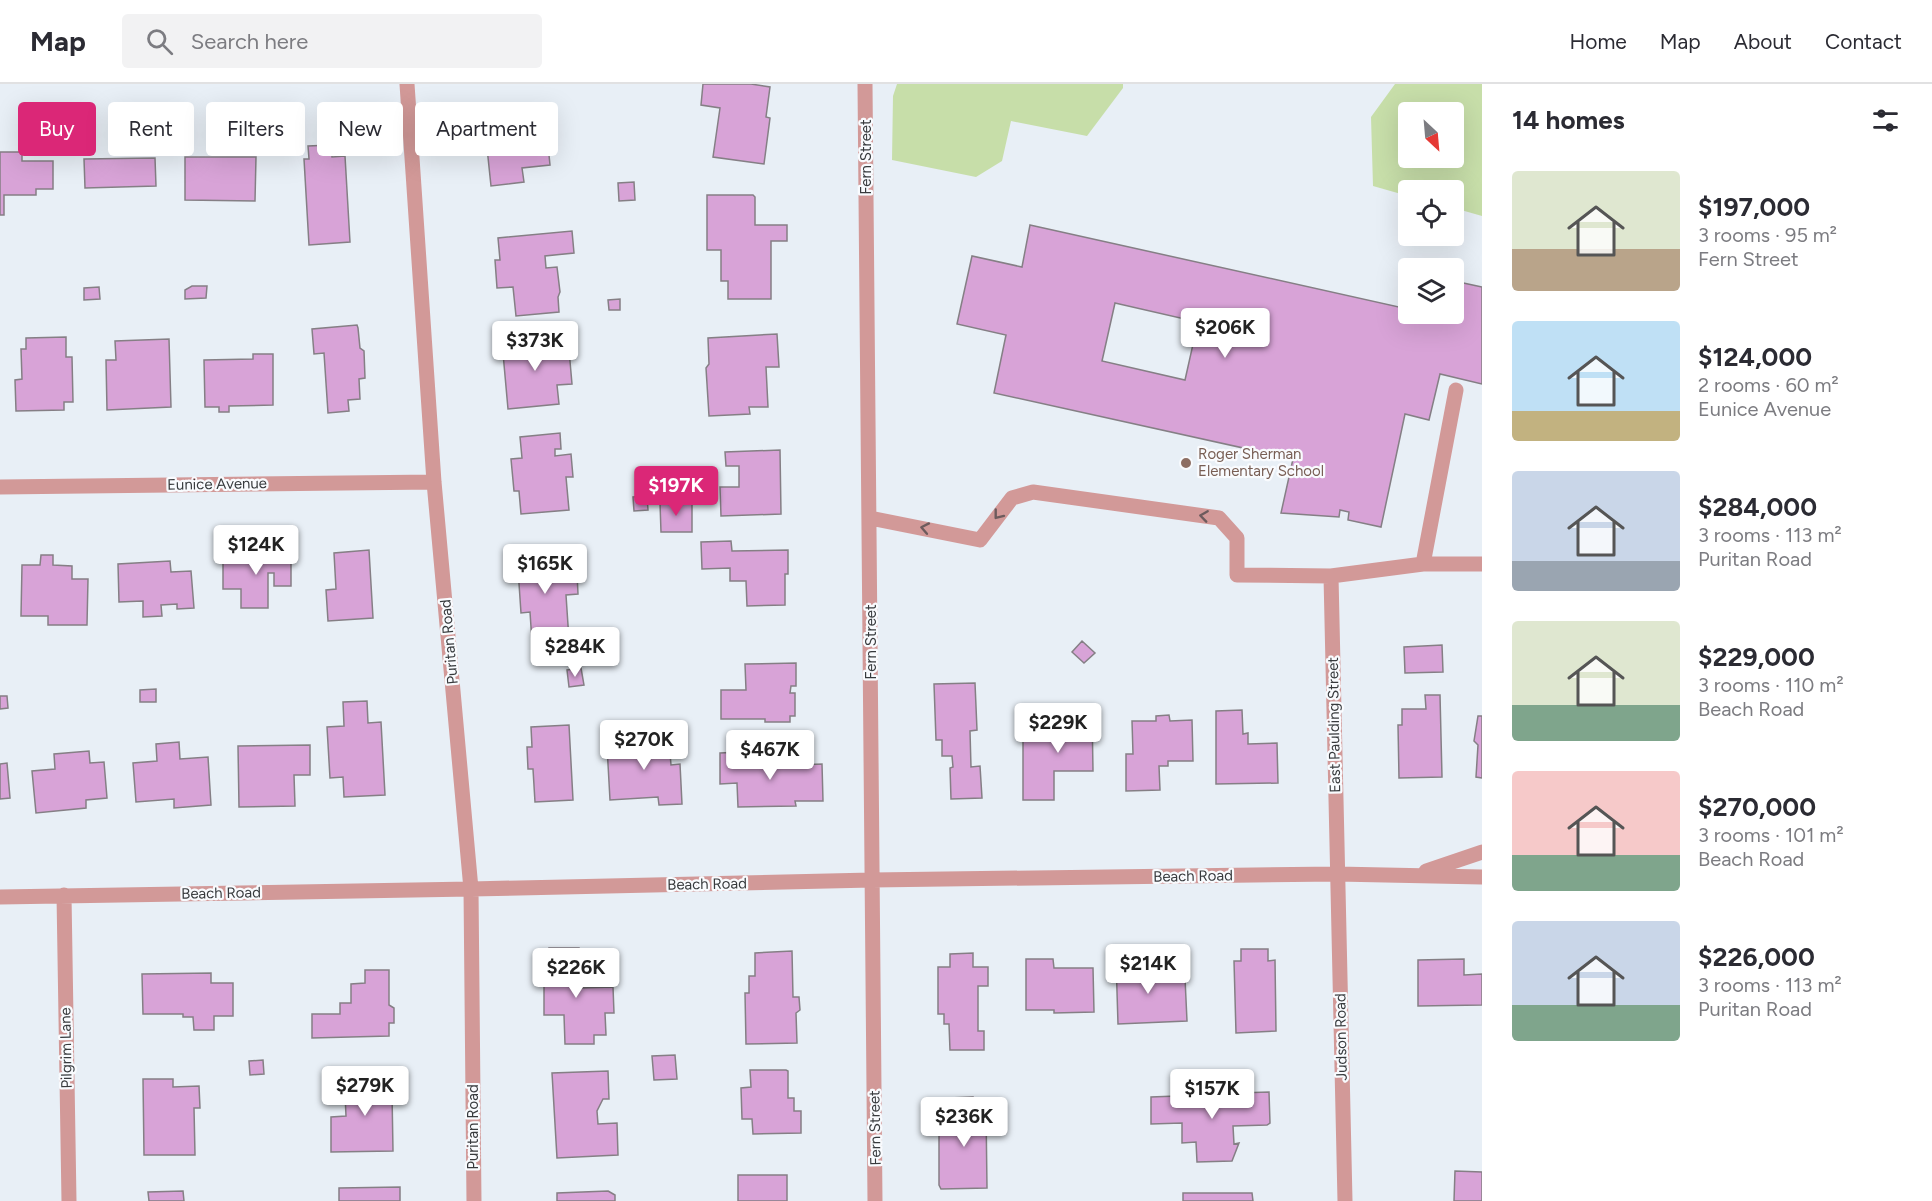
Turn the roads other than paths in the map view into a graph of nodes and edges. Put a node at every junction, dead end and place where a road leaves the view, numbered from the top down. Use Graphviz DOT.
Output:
graph roads {
  1 [pos="407,84"];
  2 [pos="865,84"];
  3 [pos="1456,390"];
  4 [pos="434,482"];
  5 [pos="0,487"];
  6 [pos="870,518"];
  7 [pos="1423,564"];
  8 [pos="1482,564"];
  9 [pos="1331,576"];
  10 [pos="1482,852"];
  11 [pos="1337,874"];
  12 [pos="1415,875"];
  13 [pos="1482,877"];
  14 [pos="872,880"];
  15 [pos="471,889"];
  16 [pos="64,895"];
  17 [pos="0,897"];
  18 [pos="69,1201"];
  19 [pos="474,1201"];
  20 [pos="875,1201"];
  21 [pos="1345,1201"];
  1 -- 4 [label="street, Puritan Road"];
  2 -- 6 [label="street, Fern Street"];
  3 -- 7 [label="street"];
  4 -- 5 [label="street, Eunice Avenue"];
  4 -- 15 [label="street, Puritan Road"];
  9 -- 6 [label="street, one-way"];
  6 -- 14 [label="street, Fern Street"];
  7 -- 8 [label="street"];
  7 -- 9 [label="street"];
  9 -- 11 [label="street, East Paulding Street"];
  10 -- 12 [label="street, Beach Road"];
  11 -- 12 [label="street, Beach Road"];
  11 -- 14 [label="street, Beach Road"];
  11 -- 21 [label="street, Judson Road"];
  12 -- 13 [label="street, Beach Road"];
  14 -- 15 [label="street, Beach Road"];
  14 -- 20 [label="street, Fern Street"];
  15 -- 16 [label="street, Beach Road"];
  15 -- 19 [label="street, Puritan Road"];
  16 -- 17 [label="street, Beach Road"];
  16 -- 18 [label="street, Pilgrim Lane"];
}
